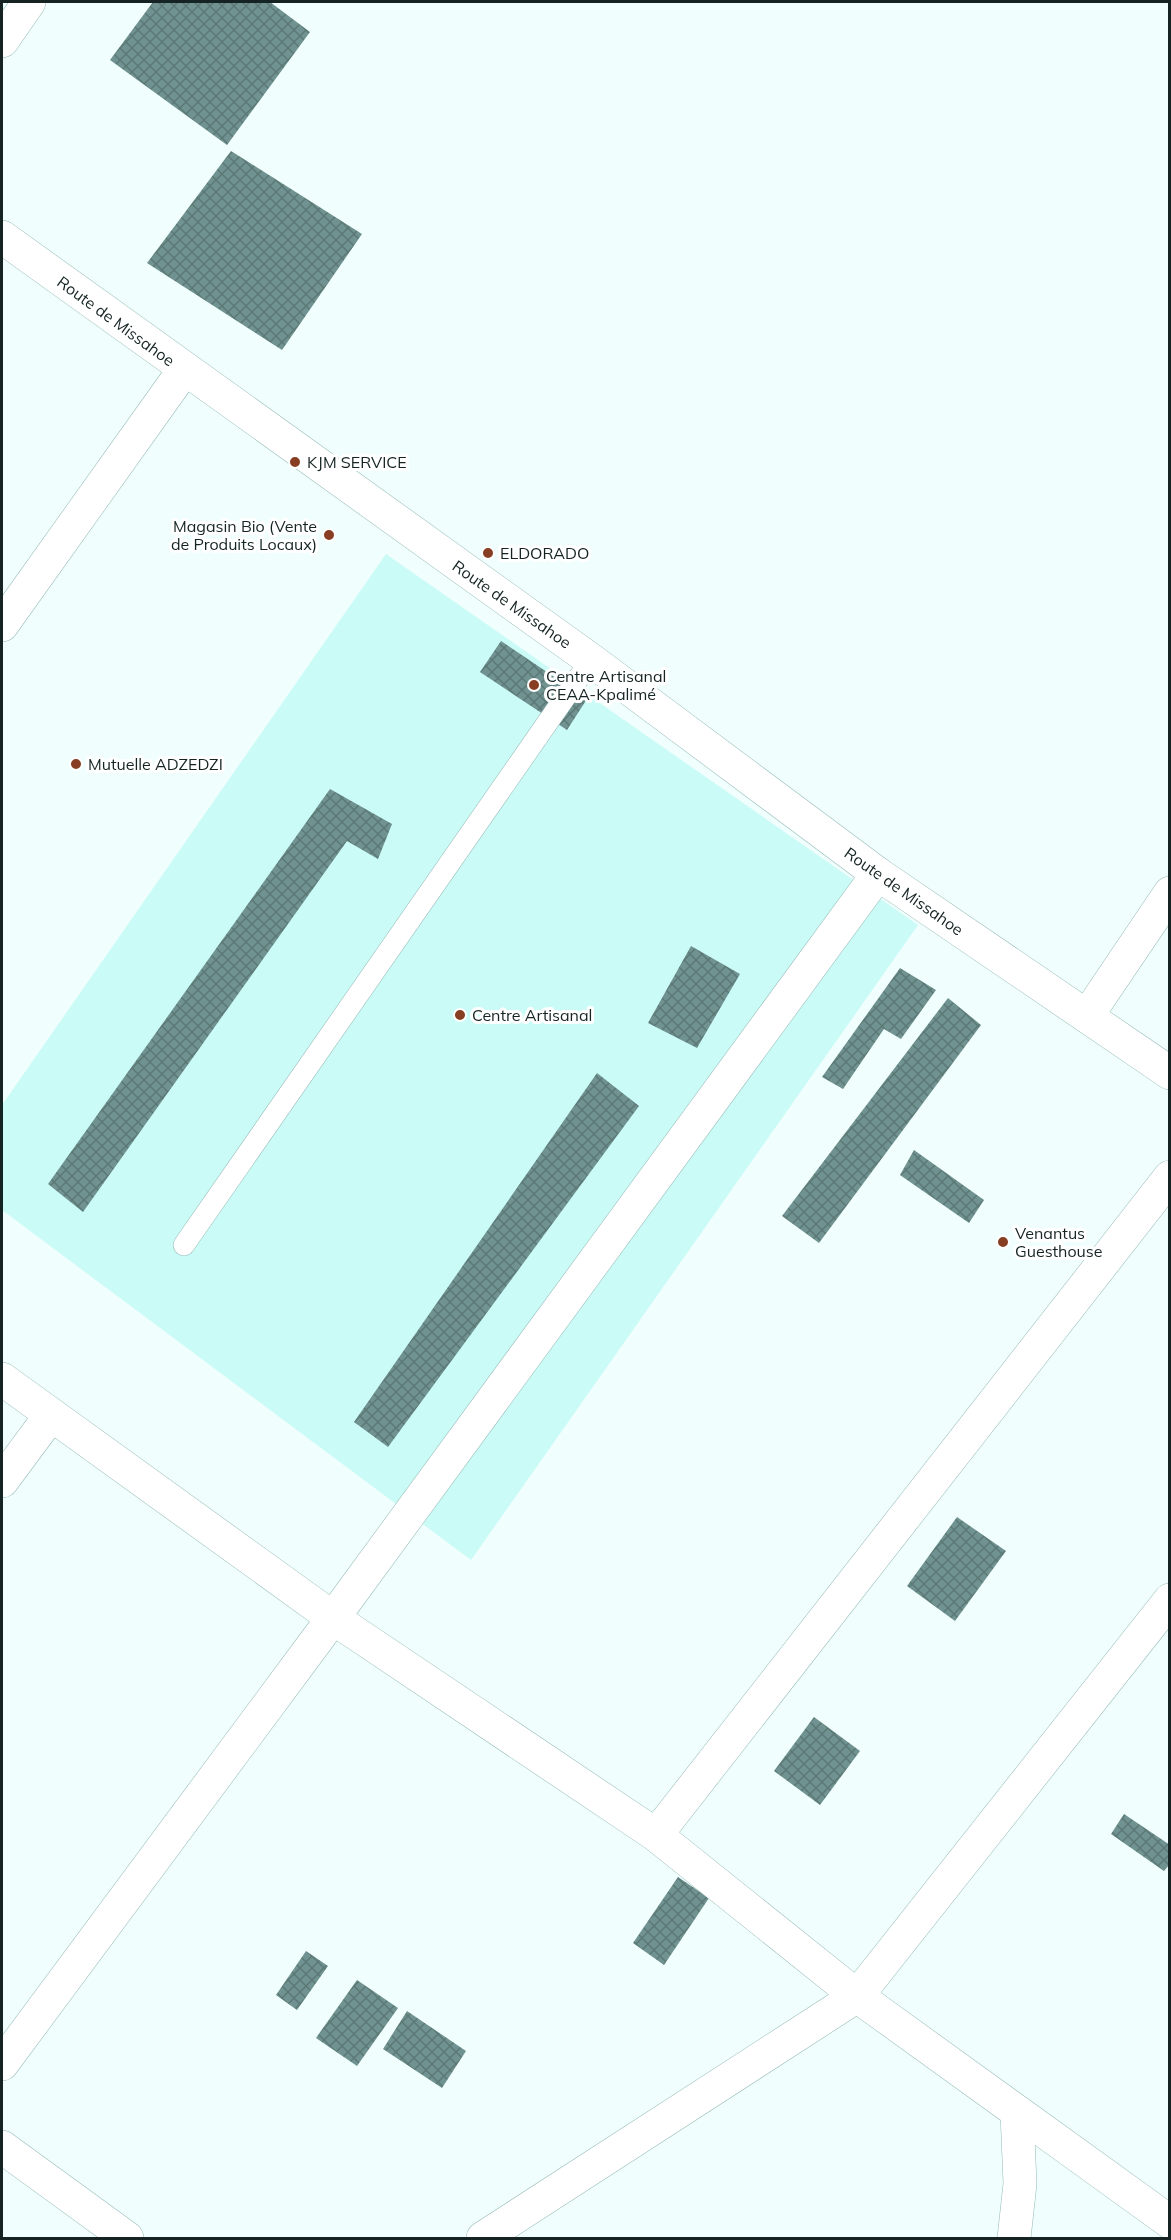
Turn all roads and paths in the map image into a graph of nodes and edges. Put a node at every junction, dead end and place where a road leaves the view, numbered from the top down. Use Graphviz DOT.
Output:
graph roads {
  1 [pos="29,2"];
  2 [pos="2,41"];
  3 [pos="2,237"];
  4 [pos="184,370"];
  5 [pos="2,625"];
  6 [pos="591,660"];
  7 [pos="878,874"];
  8 [pos="1170,893"];
  9 [pos="1087,1016"];
  10 [pos="1170,1073"];
  11 [pos="1170,1177"];
  12 [pos="184,1245"];
  13 [pos="2,1379"];
  14 [pos="51,1415"];
  15 [pos="2,1481"];
  16 [pos="1170,1600"];
  17 [pos="333,1618"];
  18 [pos="656,1835"];
  19 [pos="857,1996"];
  20 [pos="2,2064"];
  21 [pos="1017,2112"];
  22 [pos="2,2147"];
  23 [pos="1167,2216"];
  24 [pos="127,2238"];
  25 [pos="483,2238"];
  26 [pos="1014,2238"];
  1 -- 2 [label="street"];
  3 -- 4 [label="street, Route de Missahoe"];
  4 -- 5 [label="street"];
  4 -- 6 [label="street, Route de Missahoe"];
  6 -- 7 [label="street, Route de Missahoe"];
  6 -- 12 [label="lane"];
  7 -- 9 [label="street, Route de Missahoe"];
  7 -- 17 [label="street"];
  8 -- 9 [label="street"];
  9 -- 10 [label="street, Route de Missahoe"];
  11 -- 18 [label="street"];
  13 -- 14 [label="street"];
  14 -- 15 [label="street"];
  14 -- 17 [label="street"];
  16 -- 19 [label="street"];
  17 -- 18 [label="street"];
  17 -- 20 [label="street"];
  18 -- 19 [label="street"];
  19 -- 21 [label="street"];
  19 -- 25 [label="street"];
  21 -- 23 [label="street"];
  21 -- 26 [label="street"];
  22 -- 24 [label="street"];
}
